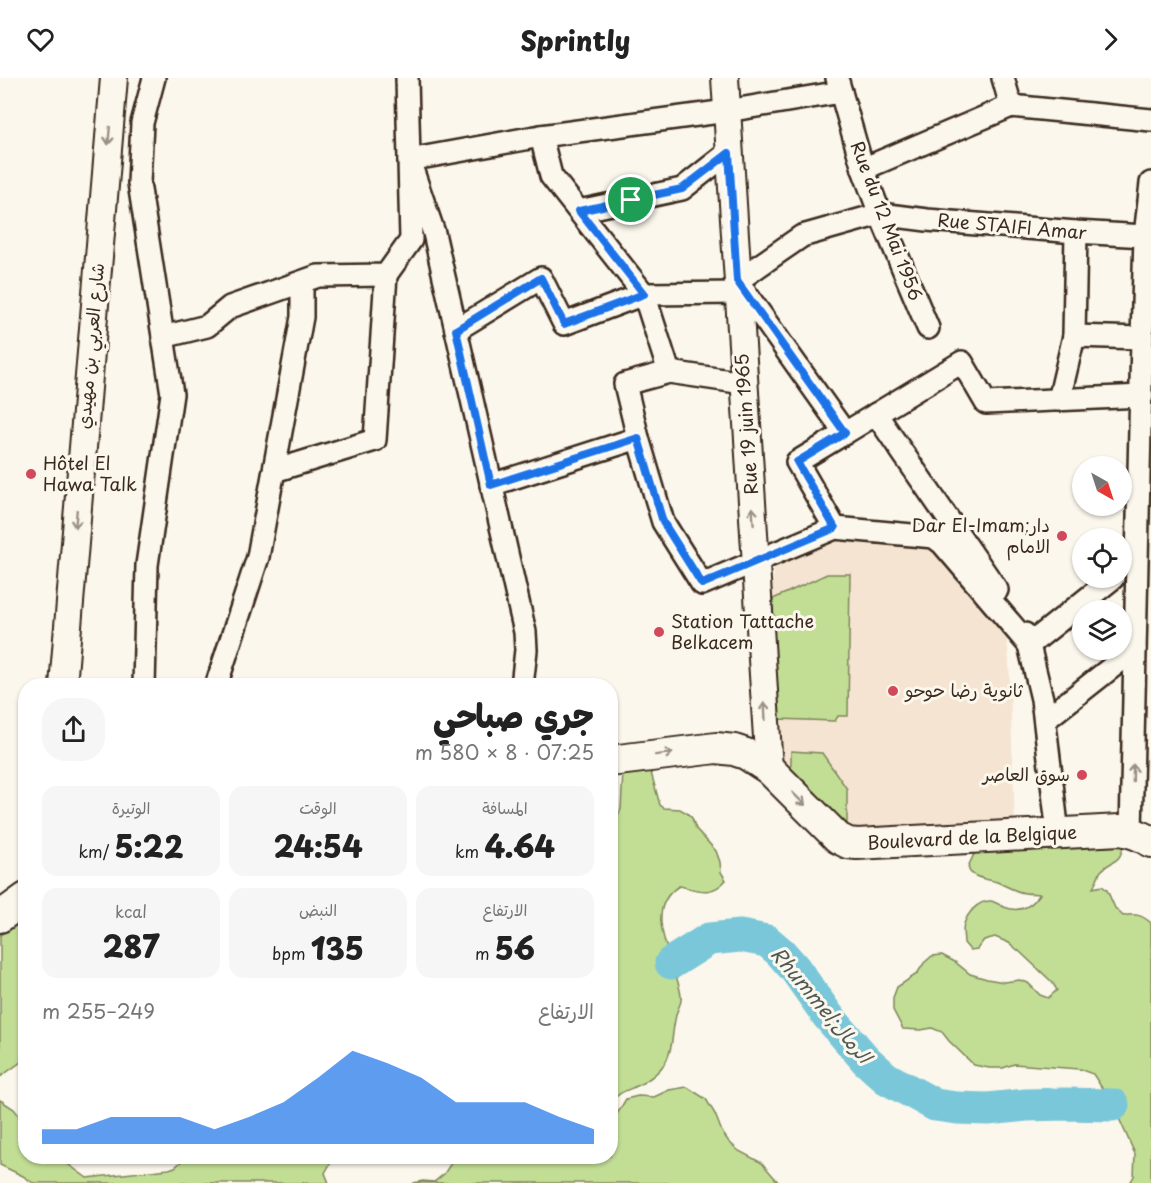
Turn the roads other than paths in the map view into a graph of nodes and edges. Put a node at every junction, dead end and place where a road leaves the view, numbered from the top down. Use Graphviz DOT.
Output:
graph roads {
  1 [pos="114,78"];
  2 [pos="154,78"];
  3 [pos="407,78"];
  4 [pos="724,78"];
  5 [pos="1003,78"];
  6 [pos="839,85"];
  7 [pos="1011,106"];
  8 [pos="727,111"];
  9 [pos="1151,120"];
  10 [pos="542,136"];
  11 [pos="729,153"];
  12 [pos="409,160"];
  13 [pos="863,169"];
  14 [pos="1151,183"];
  15 [pos="579,211"];
  16 [pos="880,214"];
  17 [pos="1076,232"];
  18 [pos="1145,236"];
  19 [pos="386,275"];
  20 [pos="302,282"];
  21 [pos="738,287"];
  22 [pos="644,294"];
  23 [pos="928,328"];
  24 [pos="456,330"];
  25 [pos="1074,336"];
  26 [pos="163,337"];
  27 [pos="1142,338"];
  28 [pos="669,372"];
  29 [pos="744,383"];
  30 [pos="1142,396"];
  31 [pos="1059,400"];
  32 [pos="876,414"];
  33 [pos="845,433"];
  34 [pos="638,438"];
  35 [pos="274,471"];
  36 [pos="491,485"];
  37 [pos="835,528"];
  38 [pos="1132,535"];
  39 [pos="756,561"];
  40 [pos="1100,588"];
  41 [pos="1131,588"];
  42 [pos="1029,645"];
  43 [pos="1135,649"];
  44 [pos="64,678"];
  45 [pos="144,678"];
  46 [pos="219,678"];
  47 [pos="523,678"];
  48 [pos="1045,720"];
  49 [pos="618,760"];
  50 [pos="769,769"];
  51 [pos="1058,834"];
  52 [pos="1141,837"];
  1 -- 44 [label="street, شارع العربي بن مهيدي, one-way"];
  2 -- 26 [label="street"];
  3 -- 12 [label="street"];
  4 -- 8 [label="street, Rue 19 juin 1965"];
  5 -- 7 [label="street"];
  6 -- 8 [label="street"];
  6 -- 13 [label="street, Rue du 12 Mai 1956"];
  7 -- 9 [label="street"];
  7 -- 13 [label="street"];
  8 -- 10 [label="street"];
  8 -- 11 [label="street, Rue 19 juin 1965"];
  10 -- 12 [label="street"];
  10 -- 15 [label="street"];
  11 -- 15 [label="street"];
  11 -- 21 [label="street, Rue 19 juin 1965"];
  12 -- 19 [label="street"];
  12 -- 24 [label="street"];
  13 -- 16 [label="street, Rue du 12 Mai 1956"];
  14 -- 18 [label="street"];
  15 -- 22 [label="street"];
  16 -- 17 [label="street, Rue STAIFI Amar"];
  16 -- 21 [label="street"];
  16 -- 23 [label="street, Rue du 12 Mai 1956"];
  17 -- 18 [label="street, Rue STAIFI Amar"];
  17 -- 25 [label="street"];
  18 -- 27 [label="street"];
  19 -- 20 [label="street"];
  19 -- 35 [label="street"];
  20 -- 26 [label="street"];
  20 -- 35 [label="street"];
  21 -- 22 [label="street"];
  21 -- 29 [label="street, Rue 19 juin 1965"];
  21 -- 33 [label="street"];
  22 -- 24 [label="street"];
  22 -- 28 [label="street"];
  24 -- 36 [label="street"];
  25 -- 27 [label="street"];
  25 -- 31 [label="street"];
  26 -- 45 [label="street"];
  27 -- 30 [label="street"];
  28 -- 29 [label="street"];
  28 -- 34 [label="street"];
  39 -- 29 [label="street, Rue 19 juin 1965, one-way"];
  30 -- 31 [label="street"];
  30 -- 38 [label="street"];
  31 -- 32 [label="street"];
  32 -- 33 [label="street"];
  32 -- 42 [label="street"];
  33 -- 37 [label="street"];
  34 -- 36 [label="street"];
  34 -- 39 [label="street"];
  35 -- 46 [label="street"];
  36 -- 47 [label="street"];
  37 -- 39 [label="street"];
  37 -- 42 [label="street"];
  50 -- 39 [label="street, Rue 19 juin 1965, one-way"];
  40 -- 42 [label="street"];
  41 -- 43 [label="street"];
  42 -- 48 [label="street"];
  43 -- 48 [label="street"];
  52 -- 43 [label="street, one-way"];
  48 -- 51 [label="street"];
  49 -- 50 [label="main road, Boulevard de la Belgique, one-way"];
  50 -- 51 [label="main road, Boulevard de la Belgique, one-way"];
  51 -- 52 [label="main road, Boulevard de la Belgique"];
}
